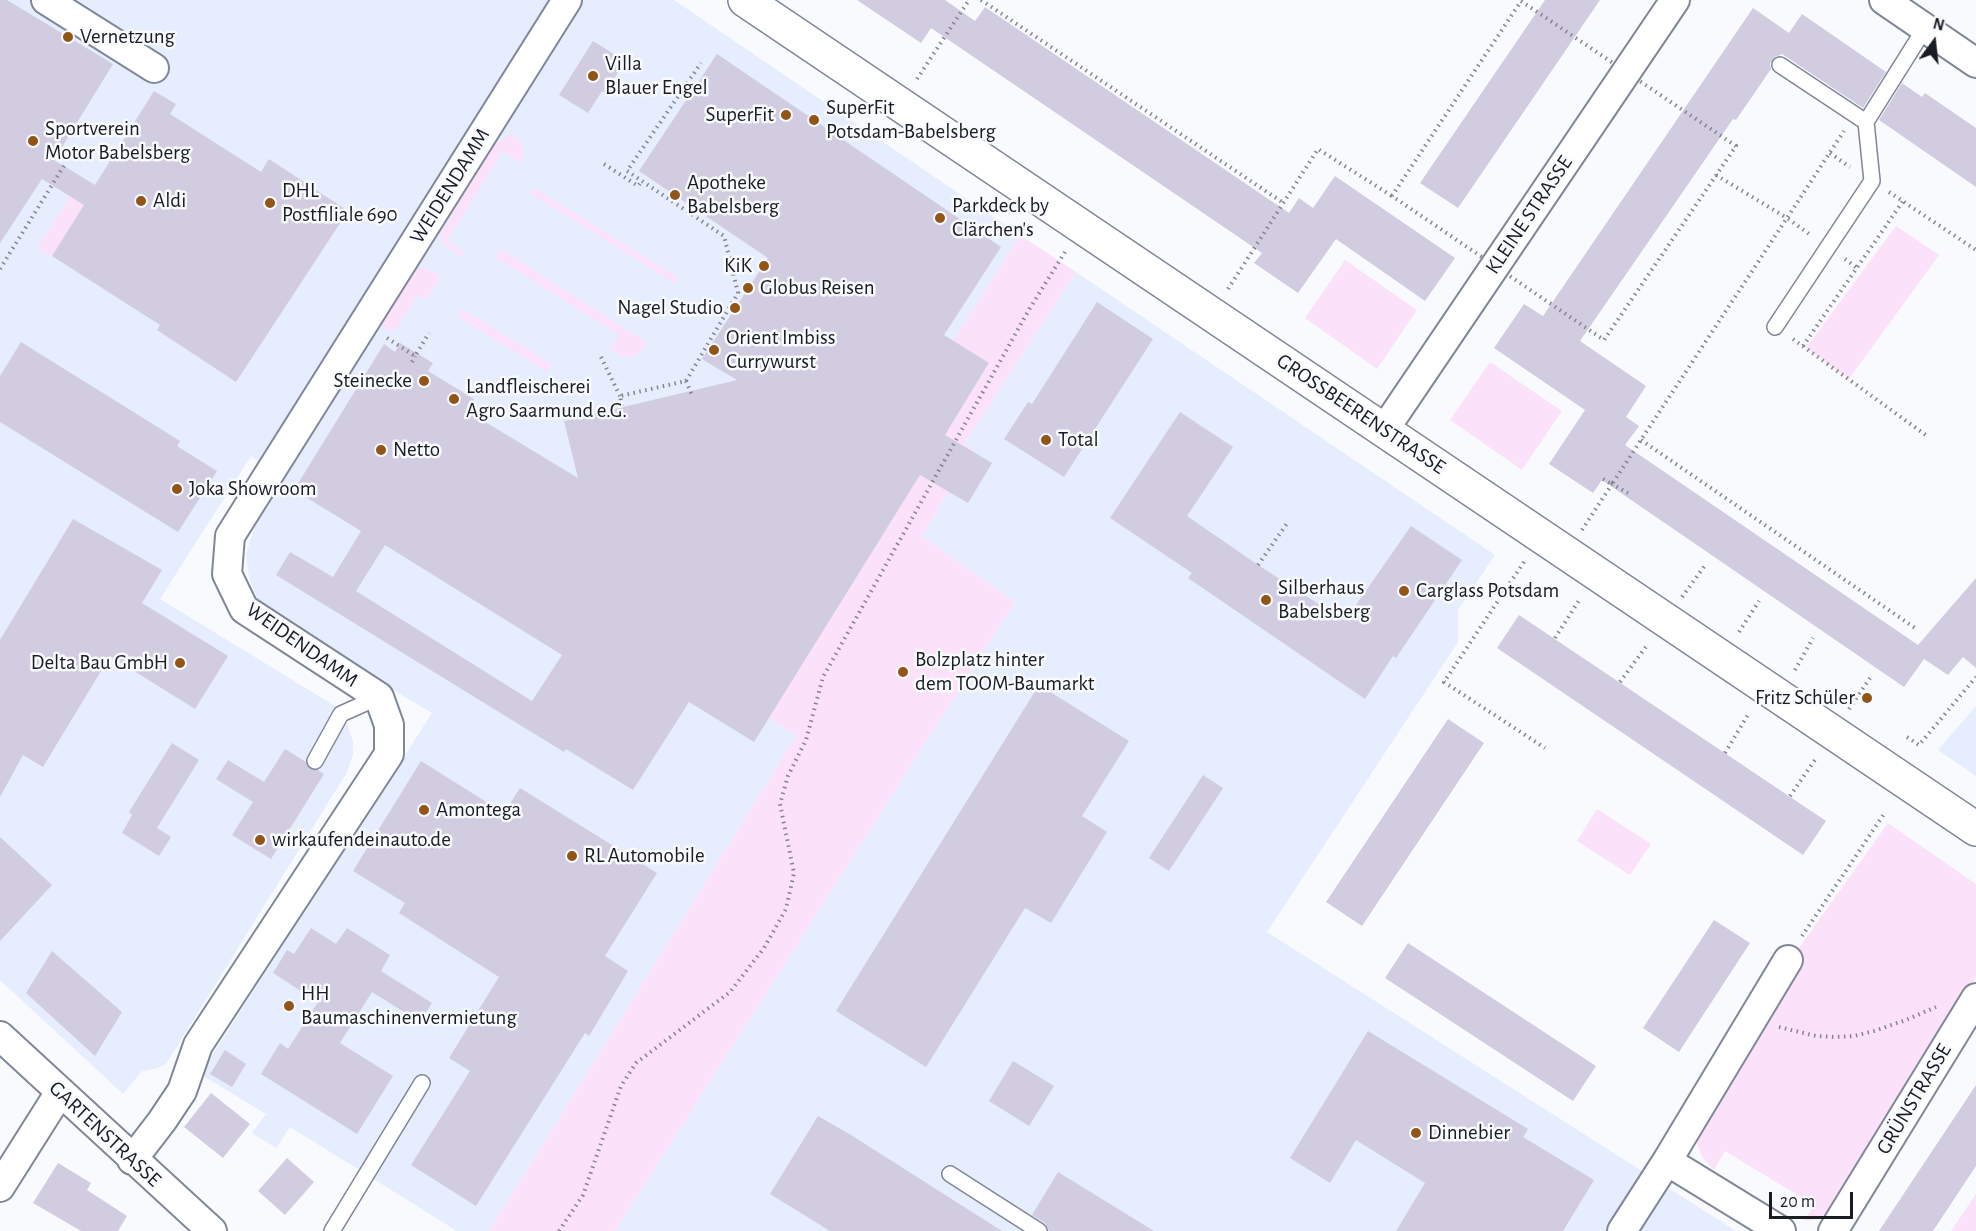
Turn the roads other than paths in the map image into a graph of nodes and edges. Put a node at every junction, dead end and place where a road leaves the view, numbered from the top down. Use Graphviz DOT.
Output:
graph roads {
  1 [pos="46,0"];
  2 [pos="567,0"];
  3 [pos="745,0"];
  4 [pos="1674,0"];
  5 [pos="1884,0"];
  6 [pos="1925,28"];
  7 [pos="1976,63"];
  8 [pos="1780,65"];
  9 [pos="154,68"];
  10 [pos="1860,118"];
  11 [pos="1775,327"];
  12 [pos="1384,430"];
  13 [pos="379,697"];
  14 [pos="315,761"];
  15 [pos="1976,829"];
  16 [pos="1788,960"];
  17 [pos="1976,998"];
  18 [pos="0,1036"];
  19 [pos="422,1083"];
  20 [pos="60,1092"];
  21 [pos="132,1160"];
  22 [pos="1667,1161"];
  23 [pos="950,1174"];
  24 [pos="0,1188"];
  25 [pos="212,1231"];
  26 [pos="332,1231"];
  27 [pos="1039,1231"];
  28 [pos="1622,1231"];
  29 [pos="1781,1231"];
  30 [pos="1833,1231"];
  1 -- 9 [label="street"];
  2 -- 13 [label="street, WEIDENDAMM"];
  3 -- 12 [label="street, GROSSBEERENSTRASSE"];
  4 -- 12 [label="street, KLEINE STRASSE"];
  5 -- 6 [label="street"];
  6 -- 7 [label="street"];
  6 -- 10 [label="lane"];
  8 -- 10 [label="lane"];
  10 -- 11 [label="lane"];
  12 -- 15 [label="street, GROSSBEERENSTRASSE"];
  13 -- 14 [label="lane"];
  13 -- 21 [label="street, WEIDENDAMM"];
  16 -- 22 [label="street"];
  17 -- 30 [label="street, GRÜNSTRASSE"];
  18 -- 20 [label="street, GARTENSTRASSE"];
  19 -- 26 [label="lane"];
  20 -- 21 [label="street, GARTENSTRASSE"];
  20 -- 24 [label="street"];
  21 -- 25 [label="street, GARTENSTRASSE"];
  22 -- 28 [label="street"];
  22 -- 29 [label="street"];
  23 -- 27 [label="lane"];
}
